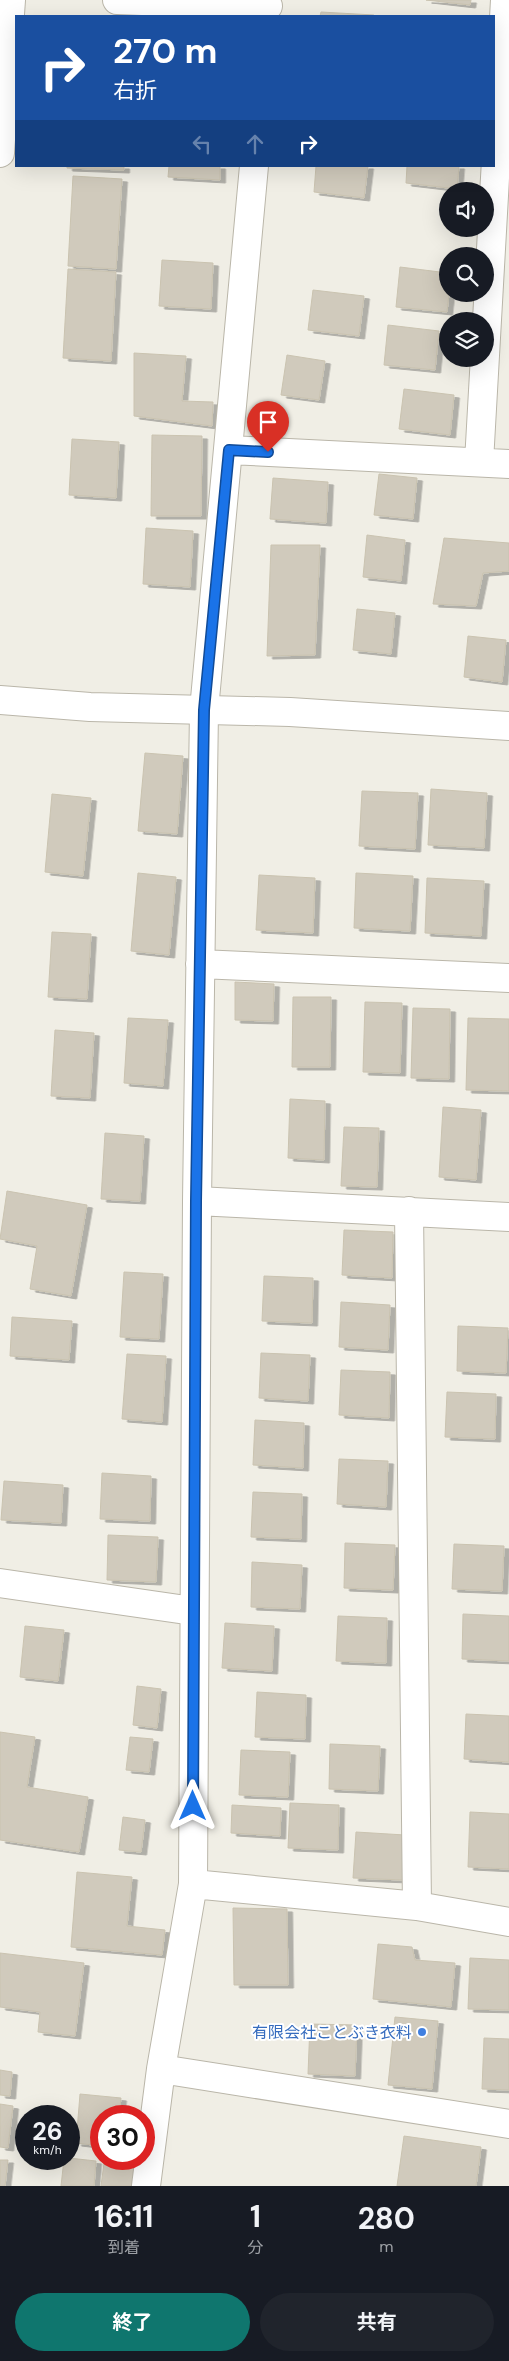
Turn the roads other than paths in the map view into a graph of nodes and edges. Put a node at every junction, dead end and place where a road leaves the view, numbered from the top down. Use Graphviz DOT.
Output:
graph roads {
  1 [pos="11,0"];
  2 [pos="117,0"];
  3 [pos="505,0"];
  4 [pos="267,7"];
  5 [pos="0,153"];
  6 [pos="254,167"];
  7 [pos="229,450"];
  8 [pos="479,462"];
  9 [pos="509,464"];
  10 [pos="0,700"];
  11 [pos="204,710"];
  12 [pos="509,726"];
  13 [pos="200,964"];
  14 [pos="509,978"];
  15 [pos="196,1201"];
  16 [pos="409,1210"];
  17 [pos="509,1217"];
  18 [pos="0,1583"];
  19 [pos="193,1611"];
  20 [pos="193,1884"];
  21 [pos="417,1906"];
  22 [pos="509,1922"];
  23 [pos="162,2070"];
  24 [pos="509,2124"];
  25 [pos="146,2186"];
  1 -- 5 [label="street"];
  2 -- 4 [label="street"];
  3 -- 8 [label="street"];
  6 -- 7 [label="street"];
  7 -- 8 [label="street"];
  7 -- 11 [label="street"];
  8 -- 9 [label="street"];
  10 -- 11 [label="street"];
  11 -- 12 [label="street"];
  11 -- 13 [label="street"];
  13 -- 14 [label="street"];
  13 -- 15 [label="street"];
  15 -- 16 [label="street"];
  15 -- 19 [label="street"];
  16 -- 17 [label="street"];
  16 -- 21 [label="street"];
  18 -- 19 [label="street"];
  19 -- 20 [label="street"];
  20 -- 21 [label="street"];
  20 -- 23 [label="street"];
  21 -- 22 [label="street"];
  23 -- 24 [label="street"];
  23 -- 25 [label="street"];
}
